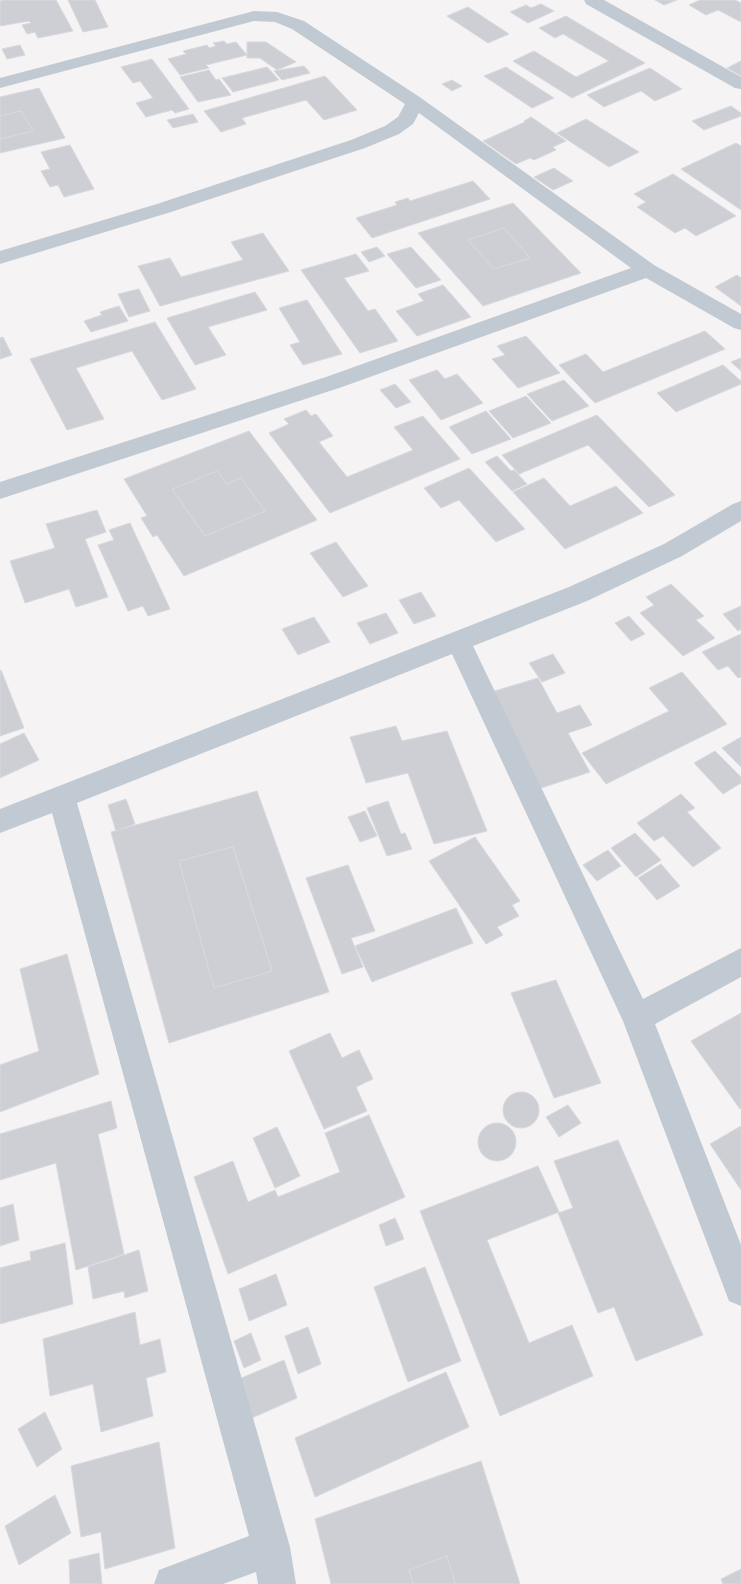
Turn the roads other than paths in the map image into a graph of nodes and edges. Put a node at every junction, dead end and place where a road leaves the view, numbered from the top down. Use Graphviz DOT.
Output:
graph roads {
  1 [pos="592,0"];
  2 [pos="0,83"];
  3 [pos="741,84"];
  4 [pos="415,102"];
  5 [pos="0,258"];
  6 [pos="647,270"];
  7 [pos="741,323"];
  8 [pos="0,491"];
  9 [pos="741,510"];
  10 [pos="458,640"];
  11 [pos="61,796"];
  12 [pos="0,821"];
  13 [pos="741,962"];
  14 [pos="637,1018"];
  15 [pos="741,1289"];
  16 [pos="271,1547"];
  17 [pos="173,1584"];
  18 [pos="277,1584"];
  1 -- 3 [label="street"];
  2 -- 4 [label="street"];
  4 -- 5 [label="street"];
  4 -- 6 [label="street"];
  6 -- 7 [label="street"];
  6 -- 8 [label="street"];
  9 -- 10 [label="street"];
  10 -- 11 [label="street"];
  10 -- 14 [label="street"];
  11 -- 12 [label="street"];
  11 -- 16 [label="street"];
  13 -- 14 [label="street"];
  14 -- 15 [label="street"];
  16 -- 17 [label="street"];
  16 -- 18 [label="street"];
}
